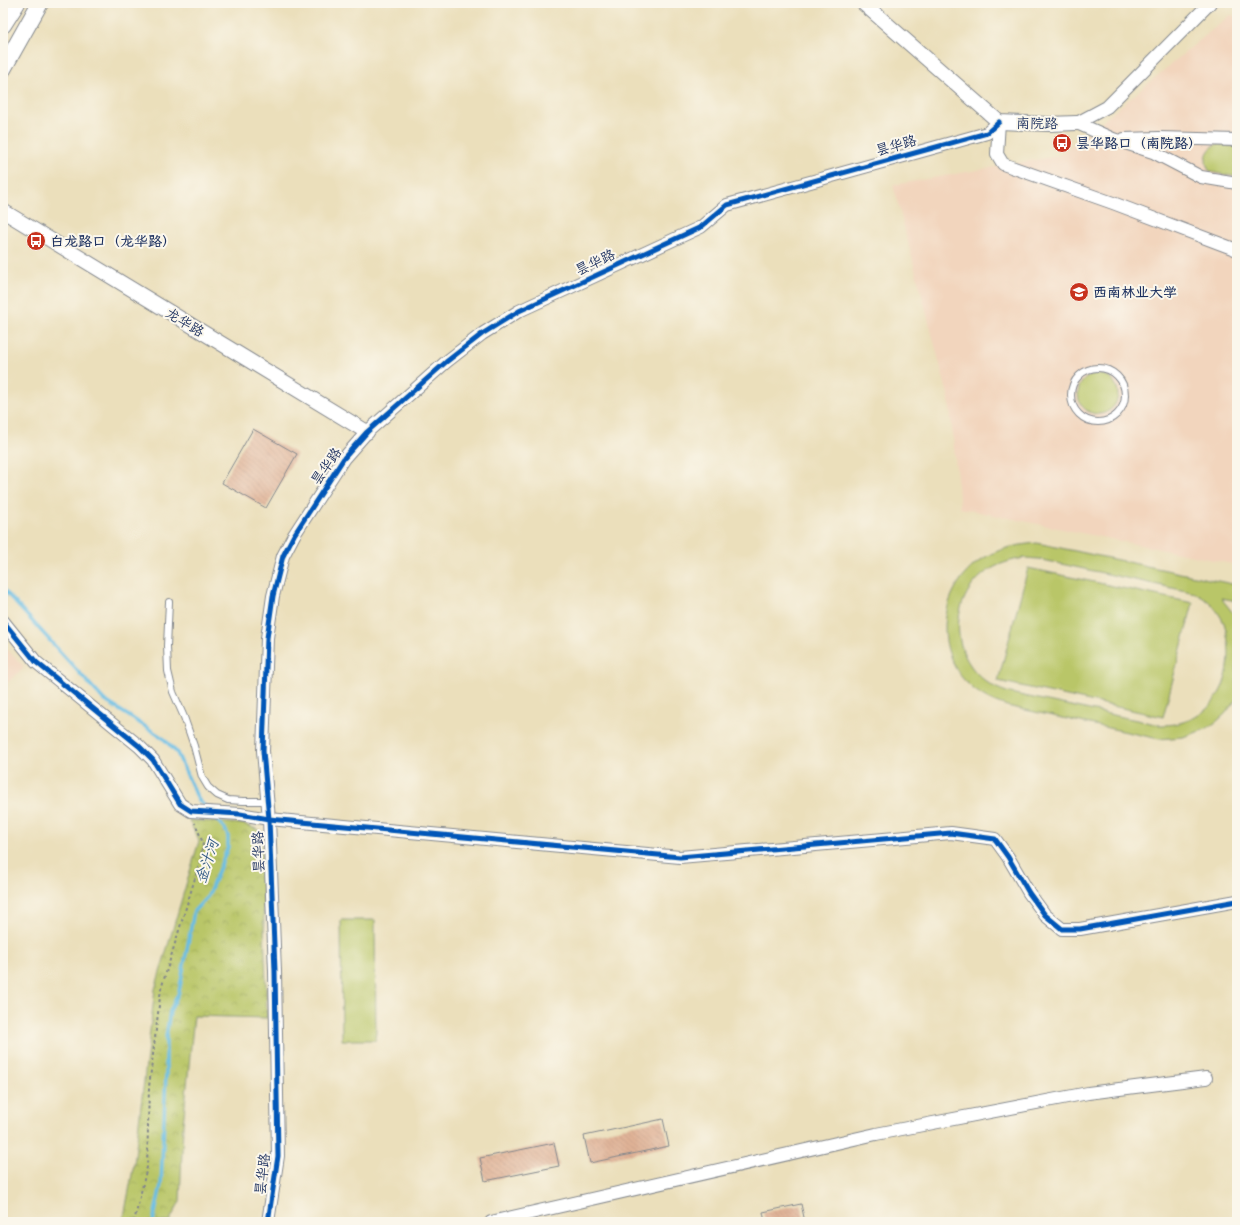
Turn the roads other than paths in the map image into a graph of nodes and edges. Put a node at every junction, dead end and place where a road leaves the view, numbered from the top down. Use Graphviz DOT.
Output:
graph roads {
  1 [pos="17,3"];
  2 [pos="40,3"];
  3 [pos="863,3"];
  4 [pos="1210,3"];
  5 [pos="3,25"];
  6 [pos="3,69"];
  7 [pos="999,122"];
  8 [pos="1077,123"];
  9 [pos="1113,139"];
  10 [pos="1237,140"];
  11 [pos="1237,183"];
  12 [pos="3,211"];
  13 [pos="1237,250"];
  14 [pos="1071,396"];
  15 [pos="367,432"];
  16 [pos="169,602"];
  17 [pos="3,621"];
  18 [pos="267,801"];
  19 [pos="269,820"];
  20 [pos="1237,901"];
  21 [pos="1206,1078"];
  22 [pos="268,1222"];
  23 [pos="491,1222"];
  1 -- 5 [label="main road"];
  2 -- 6 [label="main road"];
  3 -- 7 [label="street, 南院路"];
  4 -- 8 [label="street, 南院路"];
  7 -- 8 [label="street, 南院路"];
  7 -- 13 [label="street"];
  7 -- 15 [label="street, 昙华路"];
  8 -- 9 [label="street"];
  9 -- 10 [label="street"];
  9 -- 11 [label="street"];
  12 -- 15 [label="street, 龙华路"];
  14 -- 14 [label="lane"];
  15 -- 18 [label="street, 昙华路"];
  16 -- 18 [label="lane"];
  17 -- 19 [label="street"];
  18 -- 19 [label="street, 昙华路"];
  19 -- 20 [label="street"];
  19 -- 22 [label="street, 昙华路"];
  21 -- 23 [label="street"];
}
